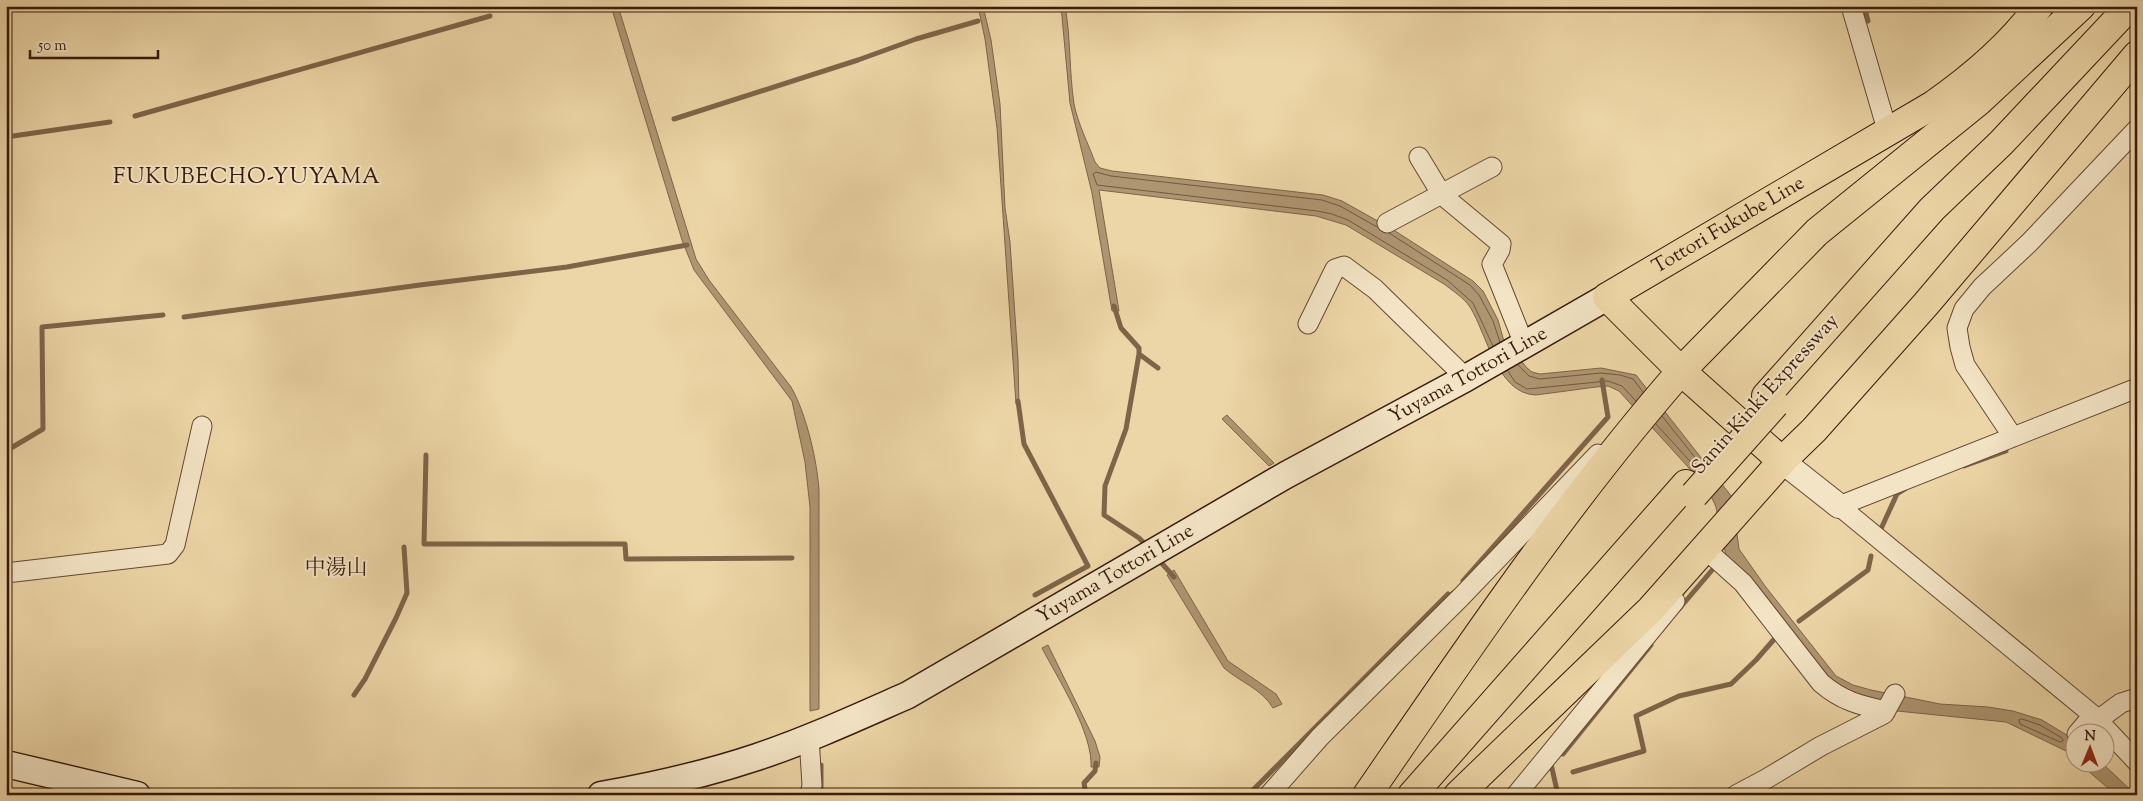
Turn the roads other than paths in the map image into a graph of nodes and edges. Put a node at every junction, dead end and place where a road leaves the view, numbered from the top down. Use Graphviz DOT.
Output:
graph roads {
  1 [pos="1851,6"];
  2 [pos="2039,6"];
  3 [pos="2081,6"];
  4 [pos="2130,6"];
  5 [pos="2137,18"];
  6 [pos="2137,56"];
  7 [pos="2137,129"];
  8 [pos="1888,133"];
  9 [pos="1419,156"];
  10 [pos="1492,168"];
  11 [pos="1442,195"];
  12 [pos="1387,223"];
  13 [pos="1607,297"];
  14 [pos="1308,324"];
  15 [pos="1524,344"];
  16 [pos="1681,371"];
  17 [pos="1466,378"];
  18 [pos="2137,388"];
  19 [pos="1770,400"];
  20 [pos="202,426"];
  21 [pos="1631,431"];
  22 [pos="2013,438"];
  23 [pos="1782,461"];
  24 [pos="1690,490"];
  25 [pos="1839,506"];
  26 [pos="1712,542"];
  27 [pos="6,573"];
  28 [pos="1895,694"];
  29 [pos="2137,698"];
  30 [pos="1886,711"];
  31 [pos="2096,717"];
  32 [pos="2088,724"];
  33 [pos="809,738"];
  34 [pos="2137,762"];
  35 [pos="6,764"];
  36 [pos="651,791"];
  37 [pos="137,795"];
  38 [pos="601,795"];
  39 [pos="810,795"];
  40 [pos="1269,795"];
  41 [pos="1368,795"];
  42 [pos="1412,795"];
  43 [pos="1426,795"];
  44 [pos="1458,795"];
  45 [pos="1516,795"];
  46 [pos="1736,795"];
  1 -- 8 [label="street"];
  2 -- 8 [label="main road, Tottori Fukube Line"];
  3 -- 16 [label="main road"];
  4 -- 19 [label="main road, Sanin Kinki Expressway"];
  5 -- 19 [label="main road, Sanin Kinki Expressway"];
  6 -- 23 [label="main road"];
  7 -- 22 [label="street"];
  8 -- 13 [label="main road, Tottori Fukube Line"];
  9 -- 11 [label="street"];
  10 -- 11 [label="street"];
  11 -- 12 [label="street"];
  11 -- 15 [label="street"];
  13 -- 15 [label="main road, Yuyama Tottori Line"];
  13 -- 16 [label="main road"];
  14 -- 17 [label="street"];
  15 -- 17 [label="main road, Yuyama Tottori Line"];
  16 -- 21 [label="main road"];
  16 -- 23 [label="main road"];
  17 -- 33 [label="main road, Yuyama Tottori Line"];
  18 -- 22 [label="street"];
  19 -- 24 [label="main road, Sanin Kinki Expressway"];
  20 -- 27 [label="street"];
  21 -- 40 [label="street"];
  21 -- 41 [label="main road"];
  22 -- 25 [label="street"];
  23 -- 25 [label="street"];
  23 -- 26 [label="main road"];
  24 -- 42 [label="main road, Sanin Kinki Expressway"];
  24 -- 43 [label="main road, Sanin Kinki Expressway"];
  25 -- 31 [label="street"];
  26 -- 30 [label="street"];
  26 -- 44 [label="main road"];
  26 -- 45 [label="street"];
  28 -- 30 [label="street"];
  29 -- 31 [label="street"];
  30 -- 46 [label="street"];
  31 -- 32 [label="street"];
  31 -- 34 [label="street"];
  33 -- 36 [label="main road, Yuyama Tottori Line"];
  33 -- 39 [label="street"];
  35 -- 37 [label="main road"];
  36 -- 38 [label="main road, Yuyama Tottori Line"];
}
